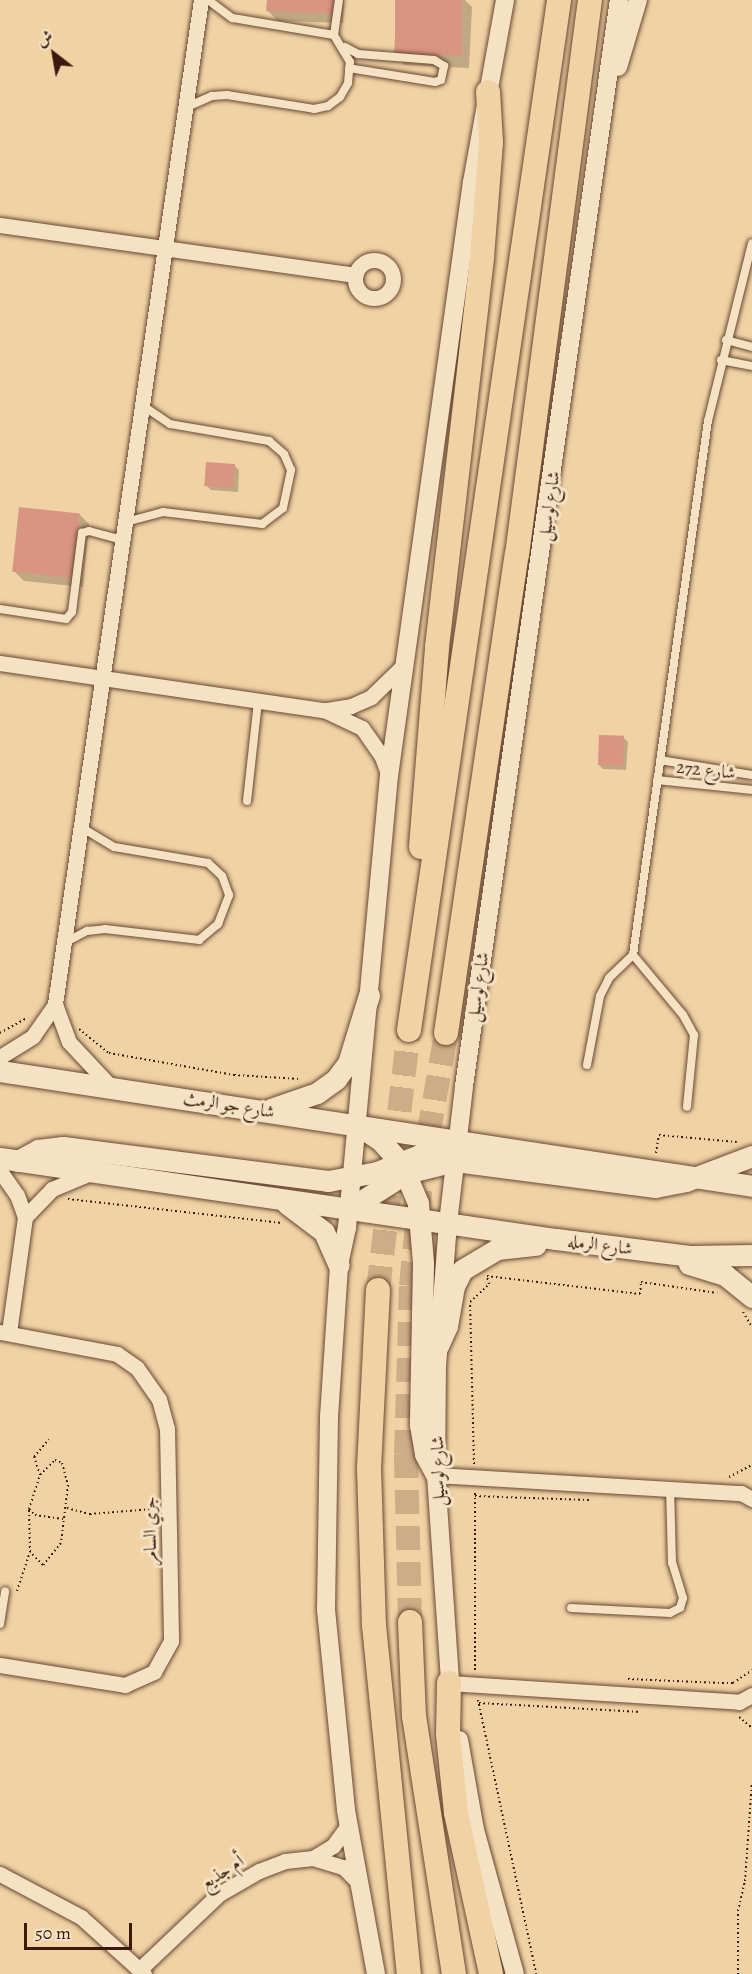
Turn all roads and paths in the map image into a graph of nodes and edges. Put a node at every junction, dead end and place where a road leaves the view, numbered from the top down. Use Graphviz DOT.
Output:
graph roads {
  1 [pos="201,0"];
  2 [pos="208,0"];
  3 [pos="339,0"];
  4 [pos="504,0"];
  5 [pos="560,0"];
  6 [pos="590,0"];
  7 [pos="619,0"];
  8 [pos="638,0"];
  9 [pos="334,34"];
  10 [pos="345,47"];
  11 [pos="349,68"];
  12 [pos="608,84"];
  13 [pos="488,92"];
  14 [pos="185,108"];
  15 [pos="0,225"];
  16 [pos="752,243"];
  17 [pos="165,248"];
  18 [pos="356,275"];
  19 [pos="726,340"];
  20 [pos="752,347"];
  21 [pos="721,360"];
  22 [pos="752,366"];
  23 [pos="142,405"];
  24 [pos="125,522"];
  25 [pos="123,540"];
  26 [pos="0,609"];
  27 [pos="0,663"];
  28 [pos="404,665"];
  29 [pos="103,678"];
  30 [pos="258,701"];
  31 [pos="324,710"];
  32 [pos="660,760"];
  33 [pos="752,775"];
  34 [pos="389,777"];
  35 [pos="657,780"];
  36 [pos="752,790"];
  37 [pos="247,801"];
  38 [pos="81,827"];
  39 [pos="427,899"];
  40 [pos="64,943"];
  41 [pos="633,955"];
  42 [pos="369,995"];
  43 [pos="55,1004"];
  44 [pos="26,1016"];
  45 [pos="82,1027"];
  46 [pos="409,1030"];
  47 [pos="0,1033"];
  48 [pos="446,1034"];
  49 [pos="0,1056"];
  50 [pos="586,1065"];
  51 [pos="0,1071"];
  52 [pos="304,1079"];
  53 [pos="112,1088"];
  54 [pos="687,1107"];
  55 [pos="266,1111"];
  56 [pos="356,1125"];
  57 [pos="458,1140"];
  58 [pos="749,1150"];
  59 [pos="455,1161"];
  60 [pos="6,1163"];
  61 [pos="404,1168"];
  62 [pos="653,1169"];
  63 [pos="94,1172"];
  64 [pos="700,1176"];
  65 [pos="352,1178"];
  66 [pos="752,1186"];
  67 [pos="43,1196"];
  68 [pos="276,1198"];
  69 [pos="349,1209"];
  70 [pos="25,1217"];
  71 [pos="420,1219"];
  72 [pos="448,1223"];
  73 [pos="291,1224"];
  74 [pos="556,1239"];
  75 [pos="667,1253"];
  76 [pos="752,1255"];
  77 [pos="339,1264"];
  78 [pos="482,1267"];
  79 [pos="378,1290"];
  80 [pos="748,1292"];
  81 [pos="5,1333"];
  82 [pos="438,1346"];
  83 [pos="49,1439"];
  84 [pos="40,1475"];
  85 [pos="436,1475"];
  86 [pos="475,1478"];
  87 [pos="670,1489"];
  88 [pos="748,1493"];
  89 [pos="67,1508"];
  90 [pos="169,1508"];
  91 [pos="29,1509"];
  92 [pos="66,1519"];
  93 [pos="30,1552"];
  94 [pos="5,1591"];
  95 [pos="571,1608"];
  96 [pos="410,1622"];
  97 [pos="0,1624"];
  98 [pos="0,1665"];
  99 [pos="449,1683"];
  100 [pos="476,1685"];
  101 [pos="745,1698"];
  102 [pos="479,1703"];
  103 [pos="752,1711"];
  104 [pos="651,1712"];
  105 [pos="752,1782"];
  106 [pos="390,1797"];
  107 [pos="751,1806"];
  108 [pos="346,1810"];
  109 [pos="313,1858"];
  110 [pos="0,1874"];
  111 [pos="356,1880"];
  112 [pos="0,1882"];
  113 [pos="18,1884"];
  114 [pos="142,1971"];
  115 [pos="376,1974"];
  116 [pos="395,1974"];
  117 [pos="409,1974"];
  118 [pos="454,1974"];
  119 [pos="491,1974"];
  120 [pos="515,1974"];
  121 [pos="536,1974"];
  122 [pos="738,1974"];
  1 -- 14 [label="street"];
  2 -- 9 [label="lane"];
  3 -- 9 [label="lane"];
  4 -- 13 [label="street"];
  5 -- 39 [label="highway"];
  6 -- 48 [label="highway, شارع لوسيل"];
  7 -- 12 [label="street, شارع لوسيل"];
  8 -- 12 [label="street"];
  9 -- 10 [label="lane"];
  10 -- 11 [label="lane"];
  10 -- 11 [label="lane"];
  11 -- 14 [label="lane"];
  12 -- 57 [label="street, شارع لوسيل"];
  13 -- 28 [label="street"];
  13 -- 39 [label="highway"];
  14 -- 17 [label="street"];
  15 -- 17 [label="street"];
  16 -- 19 [label="lane"];
  17 -- 18 [label="street"];
  17 -- 23 [label="street"];
  19 -- 20 [label="lane"];
  19 -- 21 [label="lane"];
  21 -- 22 [label="lane"];
  21 -- 32 [label="lane"];
  23 -- 24 [label="street"];
  23 -- 24 [label="lane"];
  24 -- 25 [label="street"];
  25 -- 26 [label="lane"];
  25 -- 29 [label="street"];
  27 -- 29 [label="street"];
  28 -- 31 [label="street"];
  28 -- 34 [label="street"];
  29 -- 30 [label="street"];
  29 -- 38 [label="street"];
  30 -- 31 [label="street"];
  30 -- 37 [label="lane"];
  31 -- 34 [label="street"];
  32 -- 33 [label="lane, شارع 272"];
  32 -- 35 [label="lane"];
  34 -- 42 [label="street"];
  35 -- 36 [label="lane, شارع 272"];
  35 -- 41 [label="lane"];
  38 -- 40 [label="street"];
  38 -- 40 [label="lane"];
  39 -- 46 [label="highway"];
  40 -- 43 [label="street"];
  41 -- 50 [label="lane"];
  41 -- 54 [label="lane"];
  42 -- 55 [label="main road"];
  42 -- 56 [label="street"];
  43 -- 49 [label="street"];
  43 -- 53 [label="street"];
  44 -- 47 [label="path"];
  45 -- 52 [label="path"];
  51 -- 53 [label="main road, شارع جو الرمث"];
  53 -- 55 [label="main road, شارع جو الرمث"];
  55 -- 56 [label="main road, شارع جو الرمث"];
  56 -- 57 [label="main road, شارع جو الرمث"];
  56 -- 61 [label="main road"];
  56 -- 65 [label="street"];
  57 -- 59 [label="street, شارع لوسيل"];
  57 -- 61 [label="main road"];
  57 -- 62 [label="main road"];
  58 -- 62 [label="path"];
  58 -- 64 [label="main road"];
  59 -- 61 [label="main road"];
  59 -- 64 [label="main road"];
  59 -- 72 [label="street, شارع لوسيل"];
  60 -- 63 [label="main road"];
  60 -- 65 [label="main road"];
  60 -- 70 [label="street"];
  61 -- 65 [label="main road"];
  61 -- 69 [label="main road"];
  61 -- 71 [label="main road"];
  62 -- 64 [label="main road"];
  63 -- 67 [label="street"];
  63 -- 68 [label="main road"];
  64 -- 66 [label="main road"];
  65 -- 69 [label="street"];
  67 -- 70 [label="street"];
  67 -- 73 [label="path"];
  68 -- 69 [label="main road"];
  68 -- 77 [label="main road"];
  69 -- 71 [label="main road"];
  69 -- 77 [label="street"];
  70 -- 81 [label="street, جري السامر"];
  71 -- 72 [label="main road"];
  71 -- 85 [label="main road"];
  72 -- 74 [label="main road, شارع الرمله"];
  72 -- 82 [label="street, شارع لوسيل"];
  74 -- 75 [label="main road, شارع الرمله"];
  74 -- 78 [label="main road"];
  75 -- 76 [label="main road, شارع الرمله"];
  75 -- 80 [label="main road"];
  77 -- 108 [label="street"];
  78 -- 80 [label="path"];
  78 -- 82 [label="main road"];
  78 -- 86 [label="path"];
  79 -- 106 [label="highway"];
  81 -- 90 [label="street, جري السامر"];
  82 -- 85 [label="street, شارع لوسيل"];
  83 -- 84 [label="path"];
  84 -- 89 [label="path"];
  84 -- 91 [label="path"];
  85 -- 86 [label="street"];
  85 -- 99 [label="street, شارع لوسيل"];
  86 -- 87 [label="street"];
  86 -- 100 [label="path"];
  87 -- 88 [label="street"];
  87 -- 95 [label="lane"];
  89 -- 90 [label="path"];
  89 -- 92 [label="path"];
  90 -- 98 [label="street, جري السامر"];
  91 -- 92 [label="path"];
  91 -- 93 [label="path"];
  92 -- 93 [label="path"];
  93 -- 94 [label="path"];
  94 -- 97 [label="lane"];
  96 -- 118 [label="highway"];
  99 -- 100 [label="street"];
  99 -- 119 [label="highway"];
  99 -- 120 [label="street, شارع لوسيل"];
  100 -- 101 [label="street"];
  100 -- 102 [label="path"];
  101 -- 103 [label="street"];
  102 -- 104 [label="path"];
  102 -- 121 [label="path"];
  105 -- 107 [label="path"];
  106 -- 116 [label="highway"];
  106 -- 117 [label="highway"];
  107 -- 122 [label="path"];
  108 -- 109 [label="street, أم جذيع"];
  108 -- 111 [label="street"];
  109 -- 111 [label="street, أم جذيع"];
  109 -- 114 [label="street, أم جذيع"];
  110 -- 113 [label="street"];
  111 -- 115 [label="street"];
  112 -- 113 [label="street"];
  113 -- 114 [label="street"];
}
